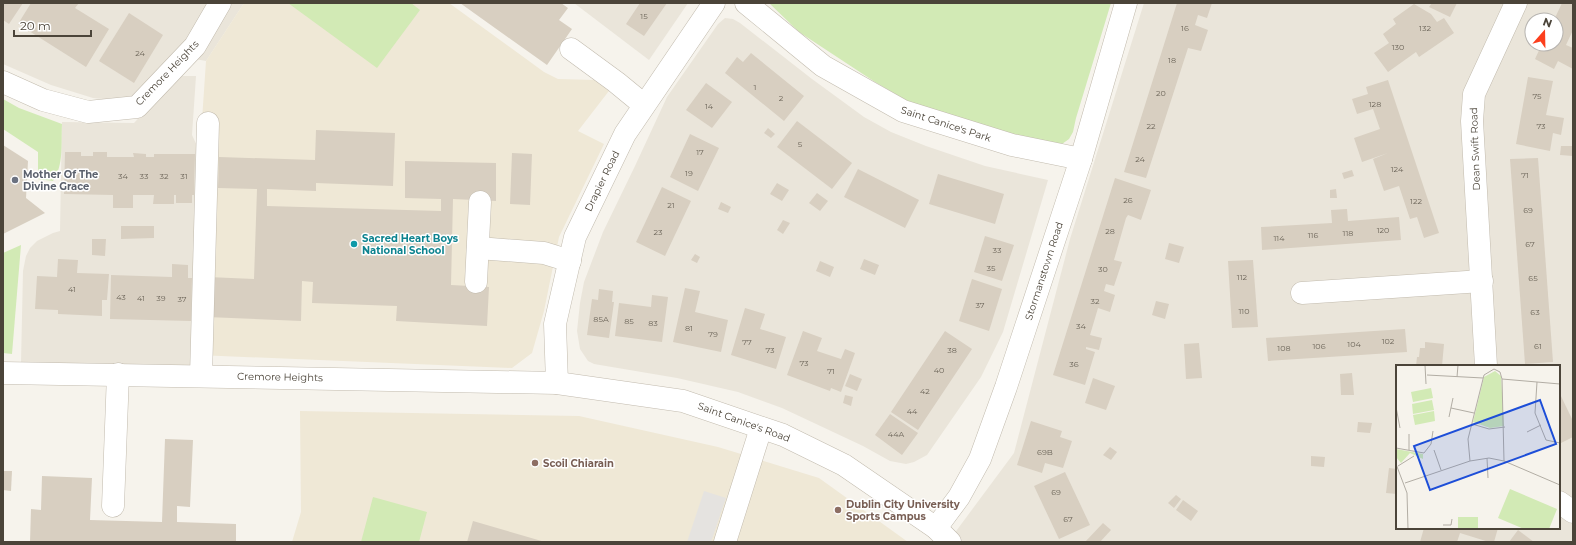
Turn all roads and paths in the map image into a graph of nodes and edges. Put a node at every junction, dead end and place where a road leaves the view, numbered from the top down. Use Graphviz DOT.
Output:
graph roads {
  1 [pos="220,3"];
  2 [pos="714,3"];
  3 [pos="746,3"];
  4 [pos="1126,3"];
  5 [pos="1516,3"];
  6 [pos="571,49"];
  7 [pos="3,82"];
  8 [pos="644,105"];
  9 [pos="208,122"];
  10 [pos="1081,159"];
  11 [pos="480,202"];
  12 [pos="478,248"];
  13 [pos="570,260"];
  14 [pos="1482,281"];
  15 [pos="476,282"];
  16 [pos="1302,293"];
  17 [pos="1486,365"];
  18 [pos="3,373"];
  19 [pos="118,374"];
  20 [pos="202,376"];
  21 [pos="557,383"];
  22 [pos="761,428"];
  23 [pos="1560,503"];
  24 [pos="113,506"];
  25 [pos="1573,512"];
  26 [pos="943,535"];
  27 [pos="725,542"];
  1 -- 7 [label="street, Cremore Heights"];
  2 -- 8 [label="street, Drapier Road"];
  3 -- 10 [label="street, Saint Canice's Park"];
  4 -- 10 [label="street, Stormanstown Road"];
  5 -- 14 [label="street, Dean Swift Road"];
  6 -- 8 [label="street"];
  8 -- 13 [label="street, Drapier Road"];
  9 -- 20 [label="street"];
  10 -- 26 [label="street, Stormanstown Road"];
  11 -- 12 [label="street"];
  12 -- 13 [label="street"];
  12 -- 15 [label="street"];
  13 -- 21 [label="street, Drapier Road"];
  14 -- 16 [label="street"];
  14 -- 17 [label="street, Dean Swift Road"];
  18 -- 19 [label="street, Cremore Heights"];
  19 -- 20 [label="street, Cremore Heights"];
  19 -- 24 [label="street"];
  20 -- 21 [label="street, Cremore Heights"];
  21 -- 22 [label="street, Saint Canice's Road"];
  22 -- 26 [label="street, Saint Canice's Road"];
  22 -- 27 [label="street"];
  23 -- 25 [label="street"];
}
